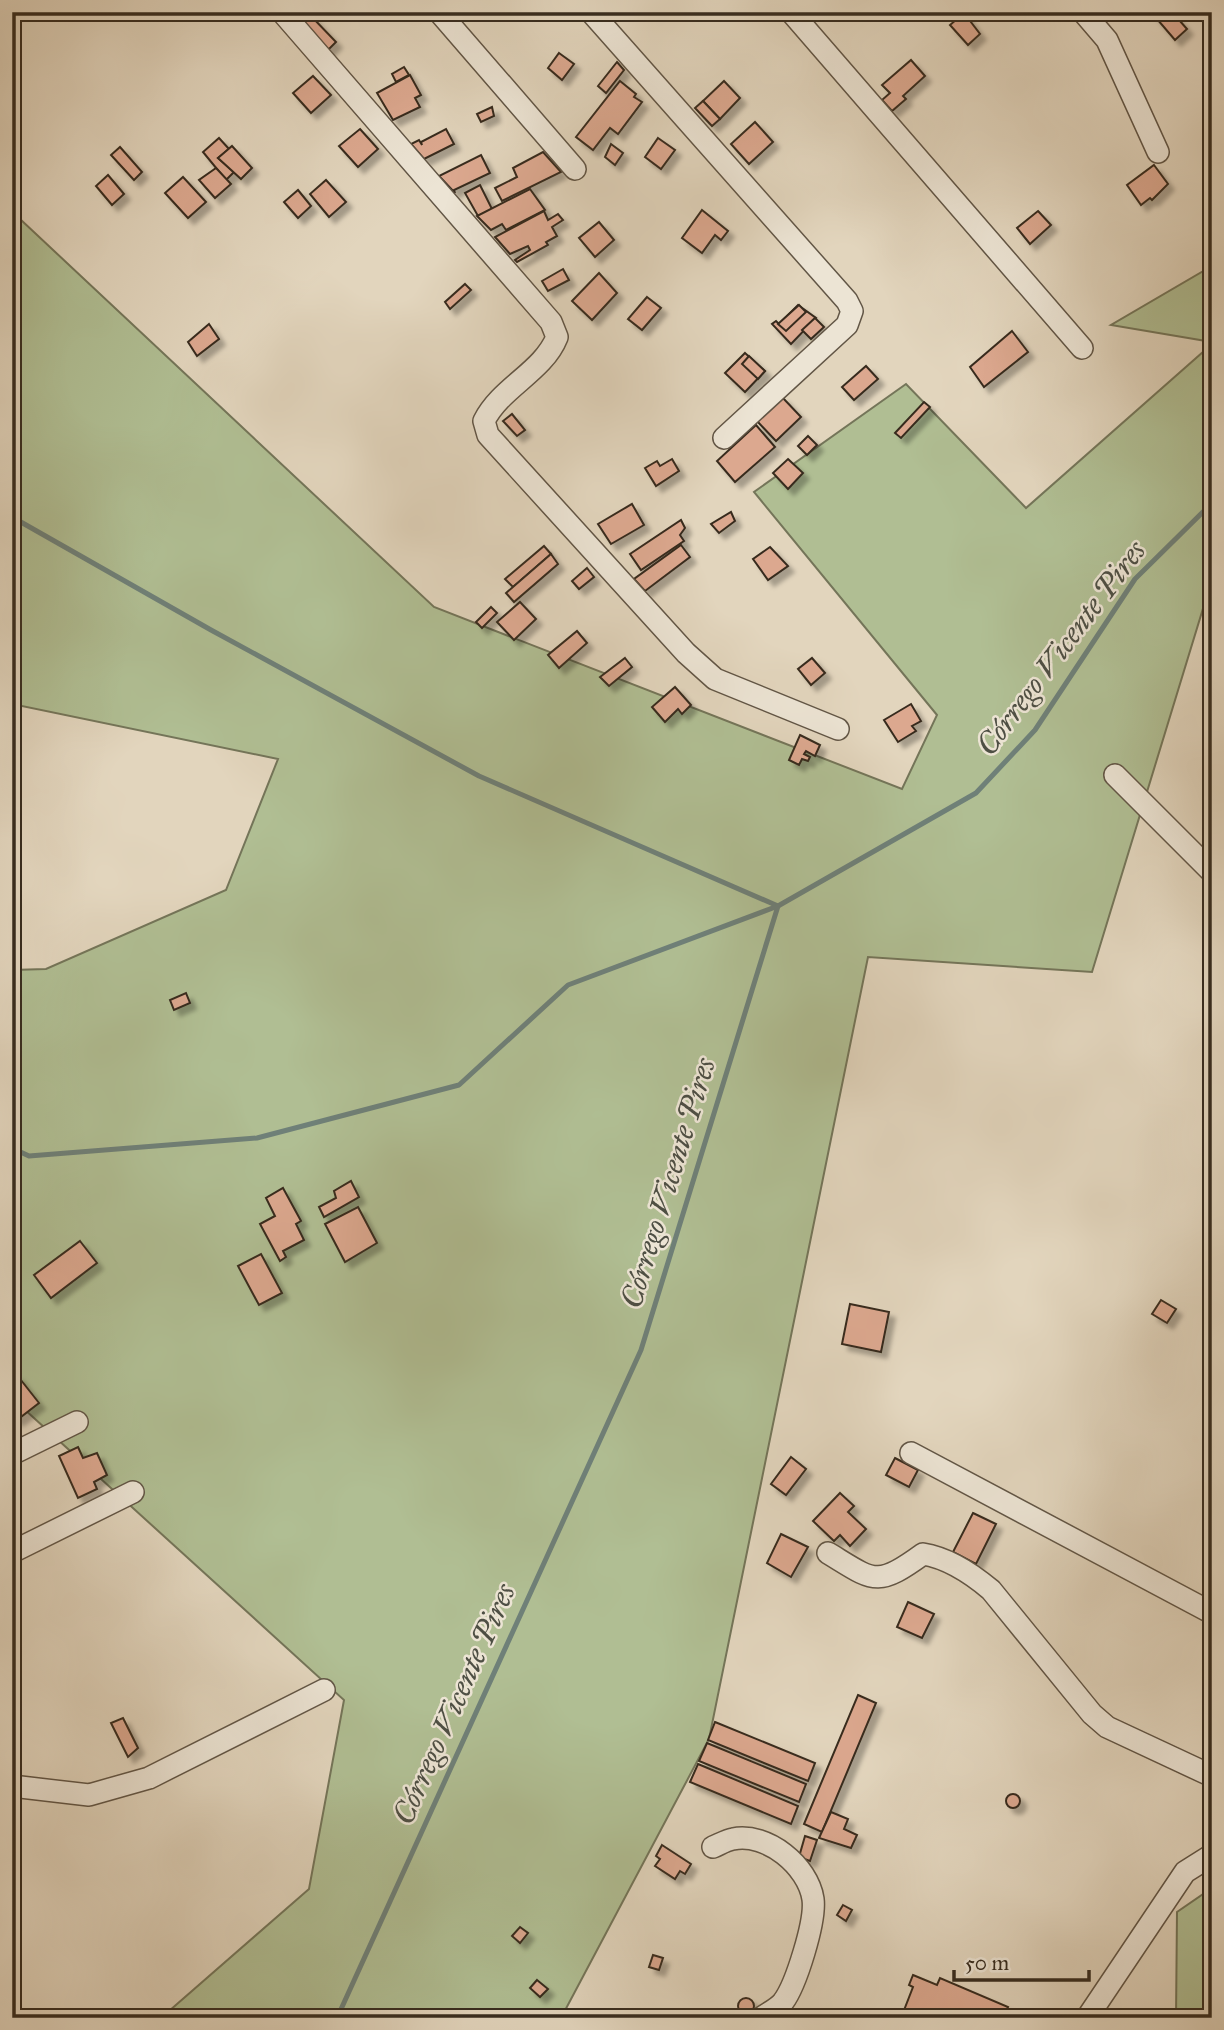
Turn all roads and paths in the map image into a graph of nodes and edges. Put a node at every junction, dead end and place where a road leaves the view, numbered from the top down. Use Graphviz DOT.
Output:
graph roads {
  1 [pos="282,12"];
  2 [pos="439,12"];
  3 [pos="591,12"];
  4 [pos="791,12"];
  5 [pos="1083,12"];
  6 [pos="1158,152"];
  7 [pos="575,169"];
  8 [pos="1082,348"];
  9 [pos="724,438"];
  10 [pos="838,729"];
  11 [pos="1115,775"];
  12 [pos="1212,872"];
  13 [pos="77,1422"];
  14 [pos="911,1452"];
  15 [pos="12,1454"];
  16 [pos="133,1492"];
  17 [pos="12,1552"];
  18 [pos="828,1553"];
  19 [pos="1212,1613"];
  20 [pos="324,1690"];
  21 [pos="1212,1776"];
  22 [pos="12,1786"];
  23 [pos="713,1847"];
  24 [pos="1212,1855"];
  25 [pos="761,2018"];
  26 [pos="1087,2018"];
  1 -- 10 [label="street"];
  2 -- 7 [label="street"];
  3 -- 9 [label="street"];
  4 -- 8 [label="street"];
  5 -- 6 [label="street"];
  11 -- 12 [label="street"];
  13 -- 15 [label="street"];
  14 -- 19 [label="street"];
  16 -- 17 [label="street"];
  18 -- 21 [label="street"];
  20 -- 22 [label="street"];
  23 -- 25 [label="street"];
  24 -- 26 [label="street"];
}
